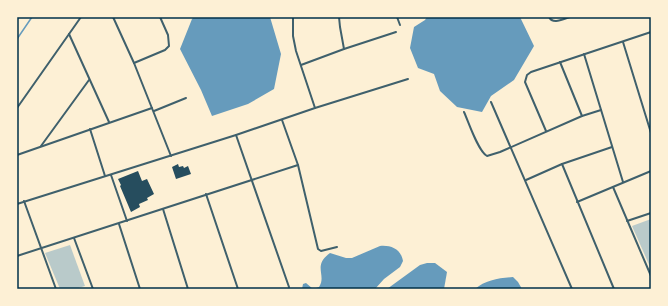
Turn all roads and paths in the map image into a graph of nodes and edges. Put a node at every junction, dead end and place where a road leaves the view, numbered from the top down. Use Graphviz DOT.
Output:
graph roads {
  1 [pos="81,17"];
  2 [pos="113,17"];
  3 [pos="160,17"];
  4 [pos="293,17"];
  5 [pos="339,17"];
  6 [pos="397,17"];
  7 [pos="549,17"];
  8 [pos="570,17"];
  9 [pos="400,25"];
  10 [pos="396,32"];
  11 [pos="651,32"];
  12 [pos="69,34"];
  13 [pos="623,42"];
  14 [pos="344,49"];
  15 [pos="584,54"];
  16 [pos="134,62"];
  17 [pos="560,62"];
  18 [pos="301,65"];
  19 [pos="408,78"];
  20 [pos="90,80"];
  21 [pos="186,98"];
  22 [pos="491,102"];
  23 [pos="17,108"];
  24 [pos="152,108"];
  25 [pos="315,108"];
  26 [pos="601,110"];
  27 [pos="154,111"];
  28 [pos="464,112"];
  29 [pos="582,116"];
  30 [pos="282,120"];
  31 [pos="109,122"];
  32 [pos="90,129"];
  33 [pos="546,131"];
  34 [pos="651,133"];
  35 [pos="236,135"];
  36 [pos="511,146"];
  37 [pos="612,146"];
  38 [pos="40,147"];
  39 [pos="17,155"];
  40 [pos="172,156"];
  41 [pos="562,164"];
  42 [pos="298,165"];
  43 [pos="651,171"];
  44 [pos="111,174"];
  45 [pos="105,176"];
  46 [pos="251,180"];
  47 [pos="526,180"];
  48 [pos="623,182"];
  49 [pos="613,187"];
  50 [pos="206,194"];
  51 [pos="24,201"];
  52 [pos="578,202"];
  53 [pos="17,204"];
  54 [pos="163,209"];
  55 [pos="651,213"];
  56 [pos="127,221"];
  57 [pos="627,222"];
  58 [pos="119,224"];
  59 [pos="74,238"];
  60 [pos="337,247"];
  61 [pos="42,248"];
  62 [pos="17,256"];
  63 [pos="651,276"];
  64 [pos="288,287"];
  65 [pos="56,289"];
  66 [pos="93,289"];
  67 [pos="140,289"];
  68 [pos="188,289"];
  69 [pos="238,289"];
  70 [pos="572,289"];
  71 [pos="614,289"];
  1 -- 12 [label="street"];
  2 -- 16 [label="street"];
  3 -- 16 [label="street"];
  4 -- 18 [label="street"];
  5 -- 14 [label="street"];
  6 -- 9 [label="street"];
  7 -- 8 [label="street"];
  10 -- 14 [label="street"];
  11 -- 13 [label="street"];
  12 -- 20 [label="street"];
  12 -- 23 [label="street"];
  13 -- 15 [label="street"];
  13 -- 34 [label="street"];
  14 -- 18 [label="street"];
  15 -- 17 [label="street"];
  15 -- 26 [label="street"];
  16 -- 24 [label="street"];
  17 -- 29 [label="street"];
  17 -- 33 [label="street"];
  18 -- 25 [label="street"];
  19 -- 25 [label="street"];
  20 -- 31 [label="street"];
  20 -- 38 [label="street"];
  21 -- 27 [label="street"];
  22 -- 36 [label="street"];
  24 -- 27 [label="street"];
  24 -- 31 [label="street"];
  25 -- 30 [label="street"];
  26 -- 29 [label="street"];
  26 -- 37 [label="street"];
  27 -- 40 [label="street"];
  28 -- 36 [label="street"];
  29 -- 33 [label="street"];
  30 -- 35 [label="street"];
  30 -- 42 [label="street"];
  31 -- 32 [label="street"];
  32 -- 38 [label="street"];
  32 -- 45 [label="street"];
  33 -- 36 [label="street"];
  35 -- 40 [label="street"];
  35 -- 46 [label="street"];
  36 -- 47 [label="street"];
  37 -- 41 [label="street"];
  37 -- 48 [label="street"];
  38 -- 39 [label="street"];
  40 -- 44 [label="street"];
  41 -- 47 [label="street"];
  41 -- 52 [label="street"];
  42 -- 46 [label="street"];
  42 -- 60 [label="street"];
  43 -- 48 [label="street"];
  44 -- 45 [label="street"];
  44 -- 56 [label="street"];
  45 -- 51 [label="street"];
  46 -- 50 [label="street"];
  46 -- 64 [label="street"];
  47 -- 70 [label="street"];
  48 -- 49 [label="street"];
  49 -- 52 [label="street"];
  49 -- 57 [label="street"];
  50 -- 54 [label="street"];
  50 -- 69 [label="street"];
  51 -- 53 [label="street"];
  51 -- 61 [label="street"];
  52 -- 71 [label="street"];
  54 -- 56 [label="street"];
  54 -- 68 [label="street"];
  55 -- 57 [label="street"];
  56 -- 58 [label="street"];
  57 -- 63 [label="street"];
  58 -- 59 [label="street"];
  58 -- 67 [label="street"];
  59 -- 61 [label="street"];
  59 -- 66 [label="street"];
  61 -- 62 [label="street"];
  61 -- 65 [label="street"];
}
